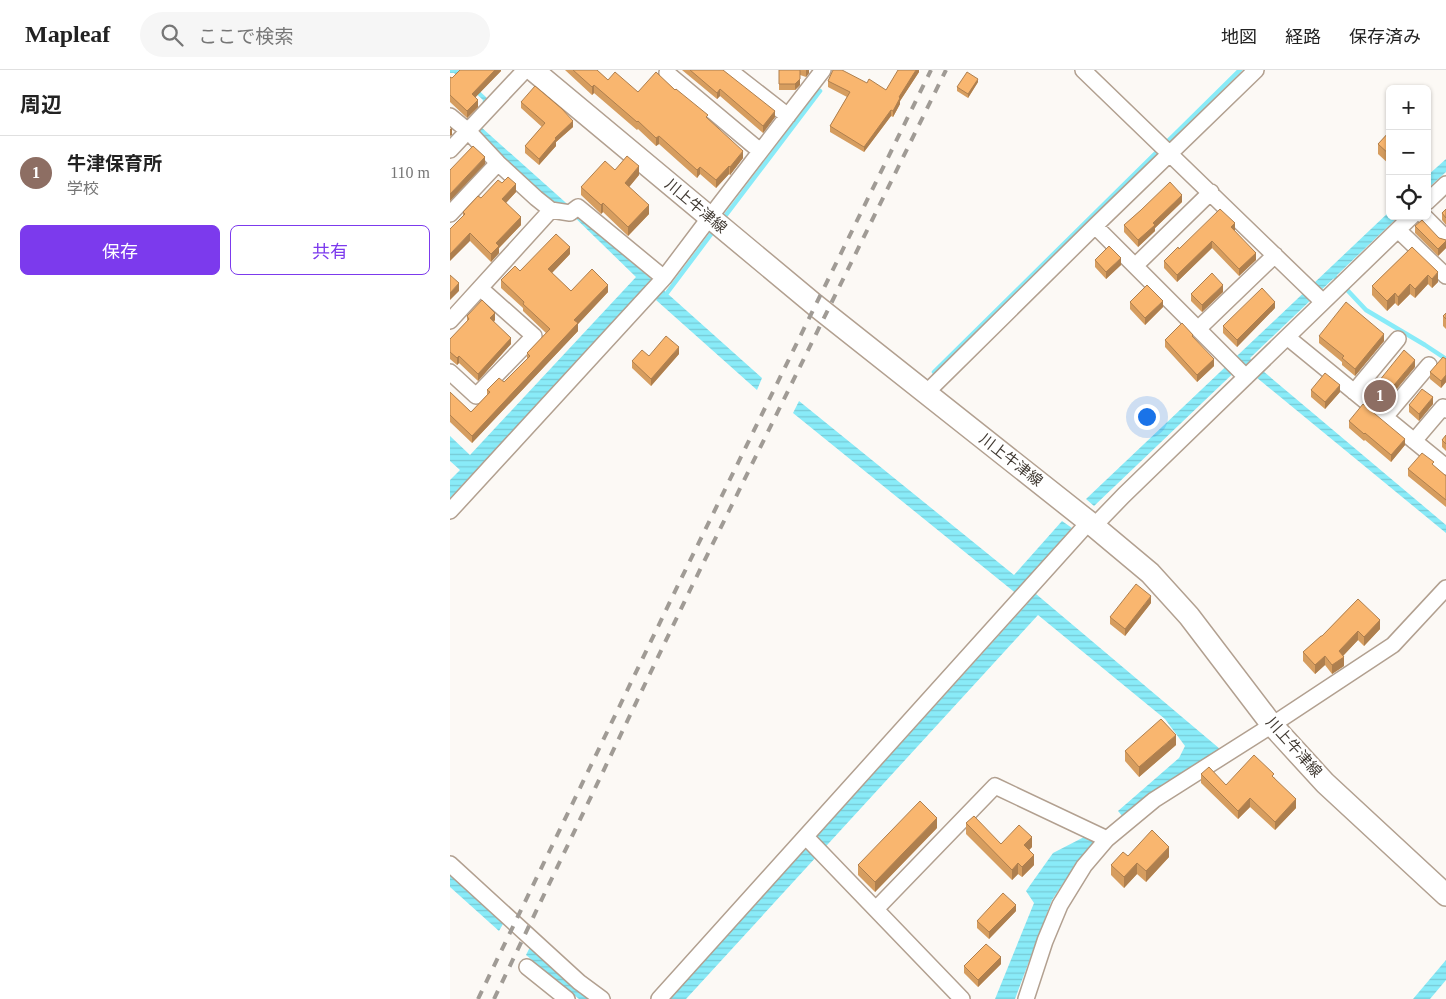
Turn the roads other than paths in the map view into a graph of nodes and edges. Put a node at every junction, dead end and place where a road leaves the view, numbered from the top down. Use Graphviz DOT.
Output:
graph roads {
  1 [pos="525,70"];
  2 [pos="533,70"];
  3 [pos="729,70"];
  4 [pos="823,70"];
  5 [pos="1083,70"];
  6 [pos="1256,70"];
  7 [pos="667,73"];
  8 [pos="450,116"];
  9 [pos="788,116"];
  10 [pos="468,131"];
  11 [pos="450,150"];
  12 [pos="760,151"];
  13 [pos="1170,153"];
  14 [pos="498,163"];
  15 [pos="1446,184"];
  16 [pos="1211,192"];
  17 [pos="1431,198"];
  18 [pos="552,210"];
  19 [pos="450,214"];
  20 [pos="710,217"];
  21 [pos="1408,220"];
  22 [pos="1428,220"];
  23 [pos="1095,226"];
  24 [pos="1398,230"];
  25 [pos="1446,238"];
  26 [pos="1275,255"];
  27 [pos="1135,266"];
  28 [pos="1446,276"];
  29 [pos="664,278"];
  30 [pos="480,288"];
  31 [pos="1324,302"];
  32 [pos="450,321"];
  33 [pos="1198,329"];
  34 [pos="1287,337"];
  35 [pos="1398,339"];
  36 [pos="1429,365"];
  37 [pos="450,372"];
  38 [pos="1246,377"];
  39 [pos="1354,392"];
  40 [pos="926,393"];
  41 [pos="1446,410"];
  42 [pos="1385,417"];
  43 [pos="1414,441"];
  44 [pos="1446,467"];
  45 [pos="450,511"];
  46 [pos="1091,524"];
  47 [pos="1446,588"];
  48 [pos="1272,725"];
  49 [pos="806,837"];
  50 [pos="1108,838"];
  51 [pos="450,864"];
  52 [pos="1446,895"];
  53 [pos="876,909"];
  54 [pos="527,966"];
  55 [pos="567,999"];
  56 [pos="602,999"];
  57 [pos="659,999"];
  58 [pos="962,999"];
  59 [pos="1026,999"];
  1 -- 10 [label="street"];
  2 -- 20 [label="main road, 川上牛津線"];
  3 -- 9 [label="street"];
  4 -- 9 [label="street"];
  5 -- 13 [label="street"];
  6 -- 13 [label="street"];
  7 -- 12 [label="street"];
  8 -- 10 [label="street"];
  9 -- 12 [label="street"];
  10 -- 11 [label="street"];
  10 -- 14 [label="street"];
  12 -- 20 [label="street"];
  13 -- 16 [label="street"];
  13 -- 23 [label="street"];
  14 -- 18 [label="street"];
  14 -- 19 [label="street"];
  15 -- 17 [label="street"];
  16 -- 26 [label="street"];
  16 -- 27 [label="street"];
  18 -- 29 [label="street"];
  18 -- 30 [label="street"];
  20 -- 29 [label="street"];
  20 -- 40 [label="main road, 川上牛津線"];
  21 -- 24 [label="street"];
  22 -- 25 [label="street"];
  23 -- 27 [label="street"];
  23 -- 40 [label="street"];
  24 -- 28 [label="street"];
  24 -- 31 [label="street"];
  26 -- 31 [label="street"];
  26 -- 33 [label="street"];
  27 -- 33 [label="street"];
  29 -- 45 [label="street"];
  30 -- 32 [label="street"];
  30 -- 37 [label="street"];
  31 -- 34 [label="street"];
  33 -- 38 [label="street"];
  34 -- 38 [label="street"];
  34 -- 39 [label="street"];
  35 -- 39 [label="street"];
  36 -- 42 [label="street"];
  38 -- 46 [label="street"];
  39 -- 42 [label="street"];
  40 -- 46 [label="main road, 川上牛津線"];
  41 -- 43 [label="street"];
  42 -- 43 [label="street"];
  43 -- 44 [label="street"];
  46 -- 48 [label="main road, 川上牛津線"];
  46 -- 49 [label="street"];
  47 -- 48 [label="street"];
  48 -- 50 [label="street"];
  48 -- 52 [label="main road, 川上牛津線"];
  49 -- 53 [label="street"];
  49 -- 57 [label="street"];
  50 -- 53 [label="street"];
  50 -- 59 [label="street"];
  51 -- 56 [label="street"];
  53 -- 58 [label="street"];
  54 -- 55 [label="street"];
}
